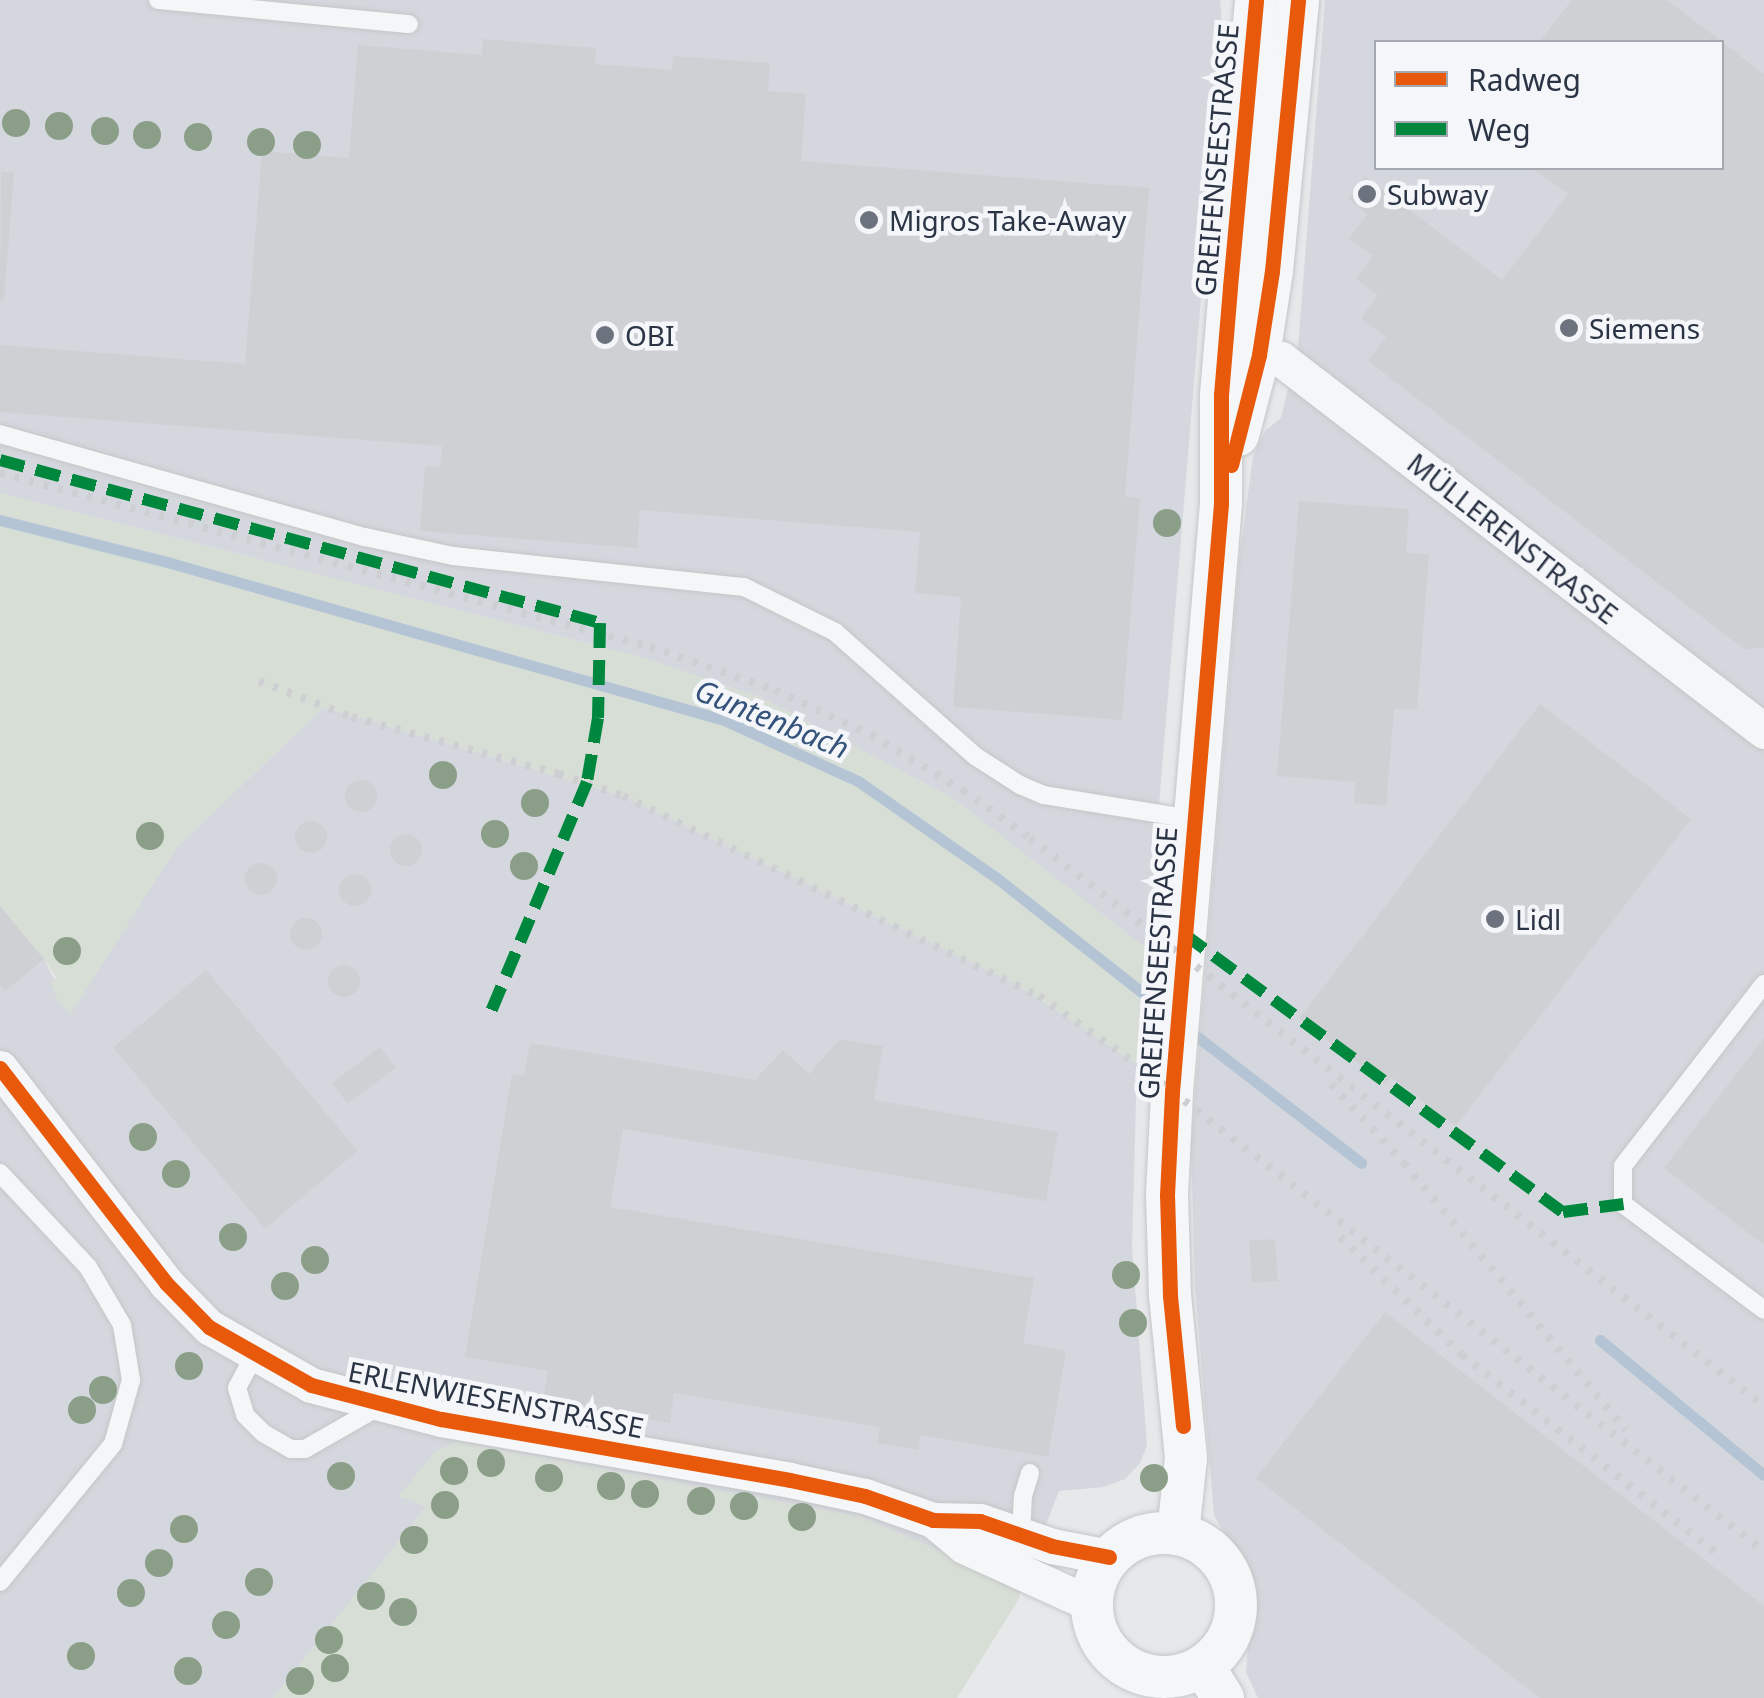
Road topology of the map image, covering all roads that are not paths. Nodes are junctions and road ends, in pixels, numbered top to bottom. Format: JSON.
{"nodes":[{"id":1,"x":158,"y":0,"type":"edge"},
{"id":2,"x":1256,"y":0,"type":"edge"},
{"id":3,"x":1298,"y":0,"type":"edge"},
{"id":4,"x":409,"y":24,"type":"dead end"},
{"id":5,"x":1230,"y":286,"type":"junction"},
{"id":6,"x":1258,"y":355,"type":"junction"},
{"id":7,"x":0,"y":434,"type":"edge"},
{"id":8,"x":1221,"y":504,"type":"junction"},
{"id":9,"x":1764,"y":731,"type":"edge"},
{"id":10,"x":1194,"y":819,"type":"junction"},
{"id":11,"x":1764,"y":984,"type":"edge"},
{"id":12,"x":0,"y":1068,"type":"edge"},
{"id":13,"x":0,"y":1173,"type":"edge"},
{"id":14,"x":1764,"y":1310,"type":"edge"},
{"id":15,"x":254,"y":1354,"type":"junction"},
{"id":16,"x":380,"y":1406,"type":"junction"},
{"id":17,"x":1030,"y":1473,"type":"dead end"},
{"id":18,"x":933,"y":1520,"type":"junction"},
{"id":19,"x":1178,"y":1533,"type":"junction"},
{"id":20,"x":1021,"y":1534,"type":"junction"},
{"id":21,"x":1110,"y":1557,"type":"junction"},
{"id":22,"x":0,"y":1582,"type":"edge"},
{"id":23,"x":1091,"y":1604,"type":"junction"},
{"id":24,"x":1213,"y":1682,"type":"edge"}],
"edges":[{"from":1,"to":4,"type":"lane"},
{"from":2,"to":5,"type":"street","name":"GREIFENSEESTRASSE"},
{"from":3,"to":6,"type":"street","name":"GREIFENSEESTRASSE"},
{"from":5,"to":6,"type":"street"},
{"from":5,"to":8,"type":"street","name":"GREIFENSEESTRASSE"},
{"from":6,"to":8,"type":"street","name":"GREIFENSEESTRASSE"},
{"from":6,"to":9,"type":"street","name":"MÜLLERENSTRASSE"},
{"from":7,"to":10,"type":"lane"},
{"from":8,"to":10,"type":"street","name":"GREIFENSEESTRASSE"},
{"from":10,"to":19,"type":"street","name":"GREIFENSEESTRASSE"},
{"from":11,"to":14,"type":"lane"},
{"from":12,"to":15,"type":"street","name":"ERLENWIESENSTRASSE"},
{"from":13,"to":22,"type":"lane"},
{"from":15,"to":16,"type":"street","name":"ERLENWIESENSTRASSE"},
{"from":15,"to":16,"type":"lane"},
{"from":16,"to":18,"type":"street","name":"ERLENWIESENSTRASSE"},
{"from":17,"to":20,"type":"lane"},
{"from":18,"to":20,"type":"street","name":"ERLENWIESENSTRASSE"},
{"from":18,"to":23,"type":"street","name":"ERLENWIESENSTRASSE"},
{"from":19,"to":21,"type":"street"},
{"from":19,"to":24,"type":"street"},
{"from":20,"to":21,"type":"street","name":"ERLENWIESENSTRASSE"},
{"from":21,"to":23,"type":"street"},
{"from":23,"to":24,"type":"street"}]}
